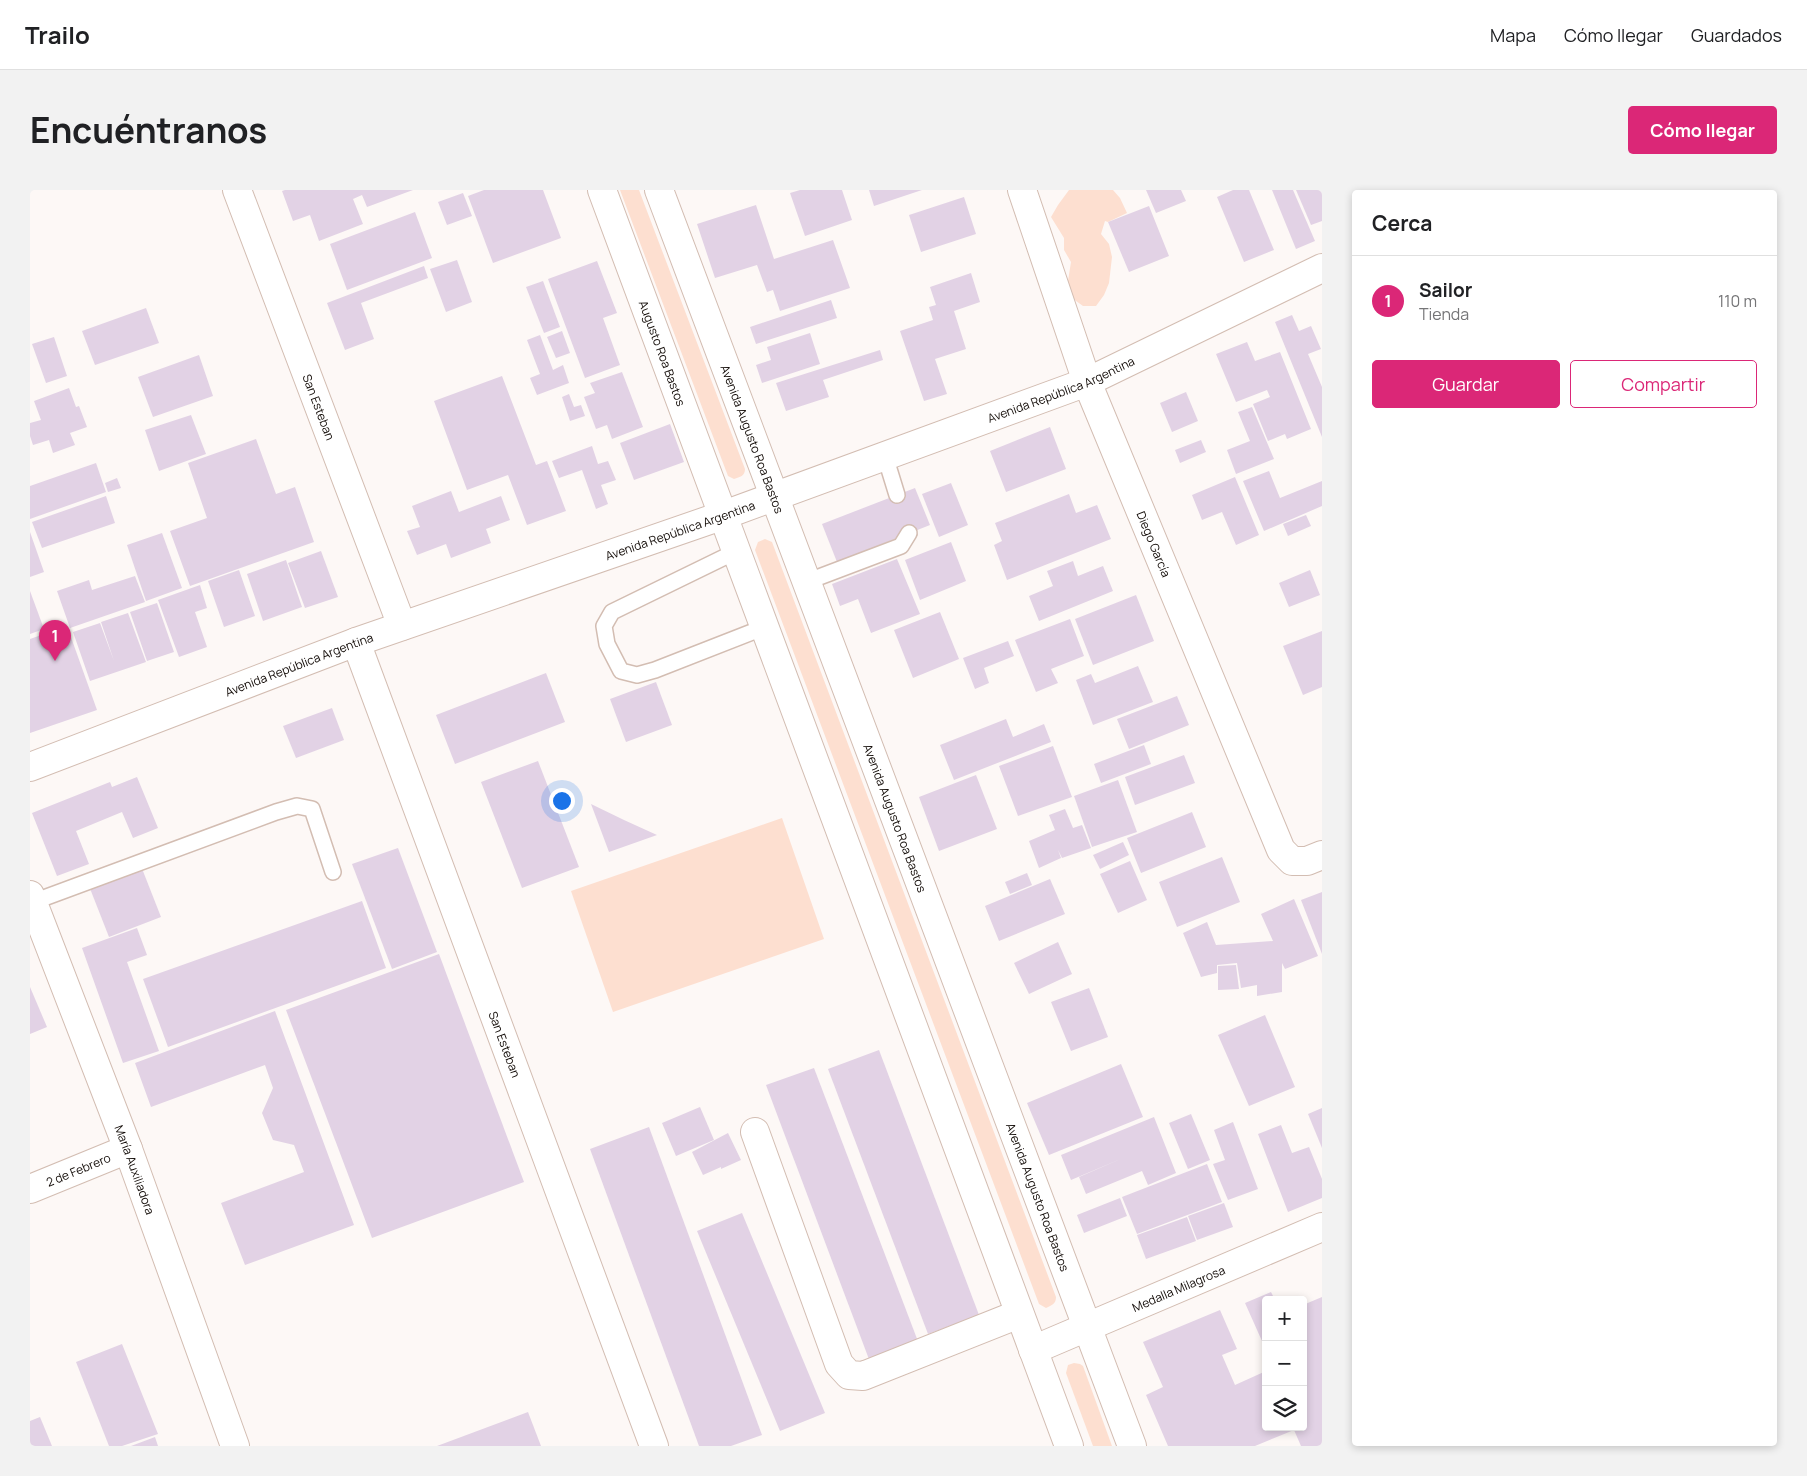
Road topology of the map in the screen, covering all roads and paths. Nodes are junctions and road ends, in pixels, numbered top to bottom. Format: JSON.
{"nodes":[{"id":1,"x":237,"y":190,"type":"edge"},
{"id":2,"x":602,"y":190,"type":"edge"},
{"id":3,"x":659,"y":190,"type":"edge"},
{"id":4,"x":1022,"y":190,"type":"edge"},
{"id":5,"x":1322,"y":268,"type":"edge"},
{"id":6,"x":1087,"y":382,"type":"junction"},
{"id":7,"x":885,"y":456,"type":"junction"},
{"id":8,"x":897,"y":495,"type":"dead end"},
{"id":9,"x":774,"y":496,"type":"junction"},
{"id":10,"x":724,"y":515,"type":"junction"},
{"id":11,"x":909,"y":533,"type":"dead end"},
{"id":12,"x":737,"y":551,"type":"junction"},
{"id":13,"x":806,"y":582,"type":"junction"},
{"id":14,"x":402,"y":626,"type":"junction"},
{"id":15,"x":765,"y":627,"type":"junction"},
{"id":16,"x":356,"y":642,"type":"junction"},
{"id":17,"x":30,"y":767,"type":"edge"},
{"id":18,"x":1322,"y":855,"type":"edge"},
{"id":19,"x":333,"y":872,"type":"dead end"},
{"id":20,"x":31,"y":898,"type":"edge"},
{"id":21,"x":755,"y":1132,"type":"dead end"},
{"id":22,"x":128,"y":1149,"type":"junction"},
{"id":23,"x":30,"y":1189,"type":"edge"},
{"id":24,"x":1322,"y":1227,"type":"edge"},
{"id":25,"x":1019,"y":1314,"type":"junction"},
{"id":26,"x":1087,"y":1326,"type":"junction"},
{"id":27,"x":1033,"y":1350,"type":"junction"},
{"id":28,"x":235,"y":1446,"type":"edge"},
{"id":29,"x":654,"y":1446,"type":"edge"},
{"id":30,"x":1069,"y":1446,"type":"edge"},
{"id":31,"x":1132,"y":1446,"type":"edge"}],
"edges":[{"from":1,"to":14,"type":"main road","name":"San Esteban"},
{"from":2,"to":10,"type":"main road","name":"Augusto Roa Bastos"},
{"from":3,"to":9,"type":"main road","name":"Avenida Augusto Roa Bastos"},
{"from":4,"to":6,"type":"main road","name":"Diego García"},
{"from":5,"to":6,"type":"main road","name":"Avenida República Argentina"},
{"from":6,"to":7,"type":"main road","name":"Avenida República Argentina"},
{"from":6,"to":18,"type":"main road","name":"Diego García"},
{"from":7,"to":8,"type":"lane"},
{"from":7,"to":9,"type":"main road","name":"Avenida República Argentina"},
{"from":9,"to":10,"type":"main road","name":"Avenida República Argentina"},
{"from":9,"to":13,"type":"main road","name":"Avenida Augusto Roa Bastos"},
{"from":10,"to":12,"type":"main road"},
{"from":10,"to":14,"type":"main road","name":"Avenida República Argentina"},
{"from":11,"to":13,"type":"lane"},
{"from":12,"to":15,"type":"main road"},
{"from":12,"to":15,"type":"lane"},
{"from":13,"to":26,"type":"main road","name":"Avenida Augusto Roa Bastos"},
{"from":14,"to":16,"type":"main road","name":"Avenida República Argentina"},
{"from":15,"to":25,"type":"main road"},
{"from":16,"to":17,"type":"main road","name":"Avenida República Argentina"},
{"from":16,"to":29,"type":"main road","name":"San Esteban"},
{"from":19,"to":20,"type":"lane"},
{"from":20,"to":22,"type":"main road","name":"María Auxiliadora"},
{"from":21,"to":25,"type":"main road"},
{"from":22,"to":23,"type":"main road","name":"2 de Febrero"},
{"from":22,"to":28,"type":"main road","name":"María Auxiliadora"},
{"from":24,"to":26,"type":"main road","name":"Medalla Milagrosa"},
{"from":25,"to":27,"type":"main road"},
{"from":26,"to":27,"type":"main road","name":"Medalla Milagrosa"},
{"from":26,"to":31,"type":"main road","name":"Avenida Augusto Roa Bastos"},
{"from":27,"to":30,"type":"main road"}]}
